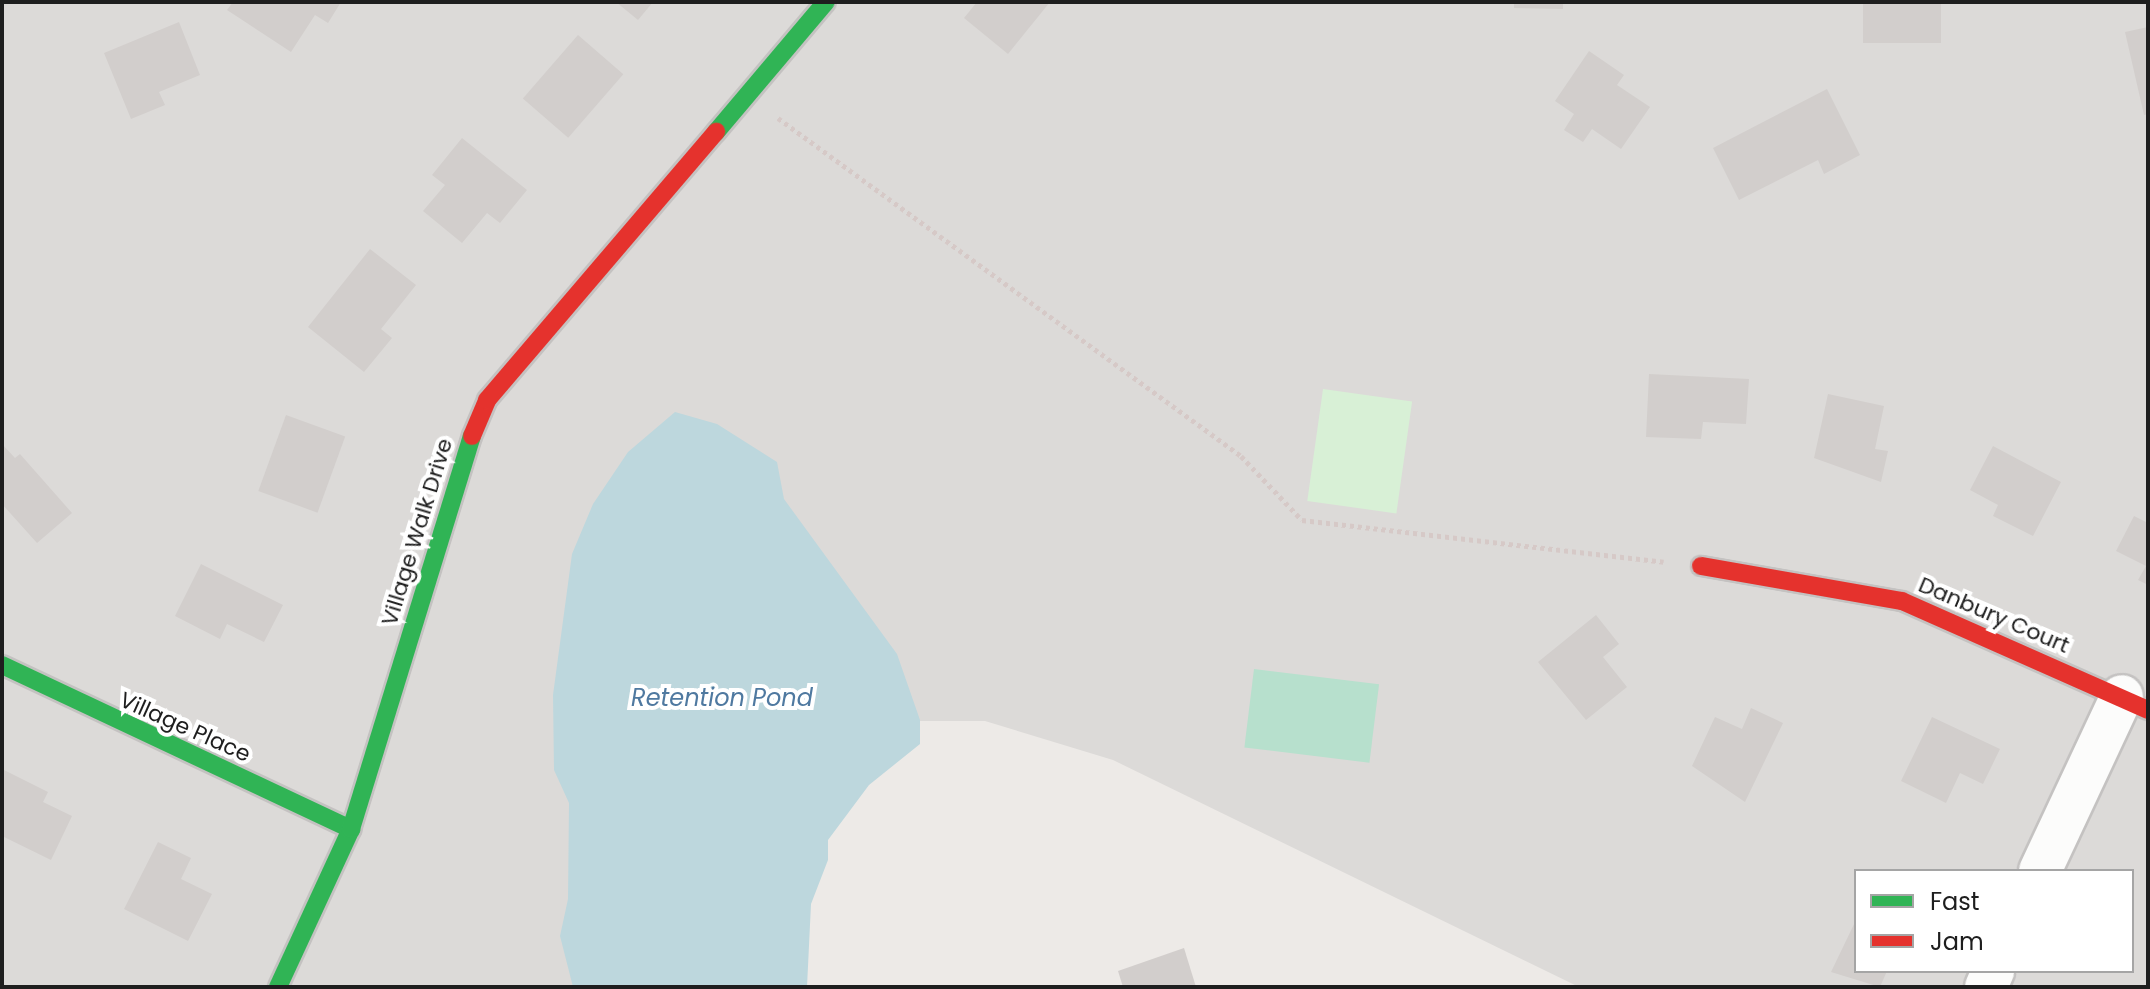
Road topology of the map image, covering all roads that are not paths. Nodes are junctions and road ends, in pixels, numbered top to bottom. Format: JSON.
{"nodes":[{"id":1,"x":826,"y":2,"type":"edge"},
{"id":2,"x":1701,"y":566,"type":"road end"},
{"id":3,"x":2,"y":665,"type":"edge"},
{"id":4,"x":2135,"y":703,"type":"edge"},
{"id":5,"x":351,"y":829,"type":"junction"},
{"id":6,"x":2041,"y":869,"type":"edge"},
{"id":7,"x":278,"y":987,"type":"edge"}],
"edges":[{"from":1,"to":5,"type":"street","name":"Village Walk Drive"},
{"from":2,"to":4,"type":"street","name":"Danbury Court"},
{"from":3,"to":5,"type":"street","name":"Village Place"},
{"from":4,"to":6,"type":"street"},
{"from":5,"to":7,"type":"street","name":"Village Walk Drive"}]}
